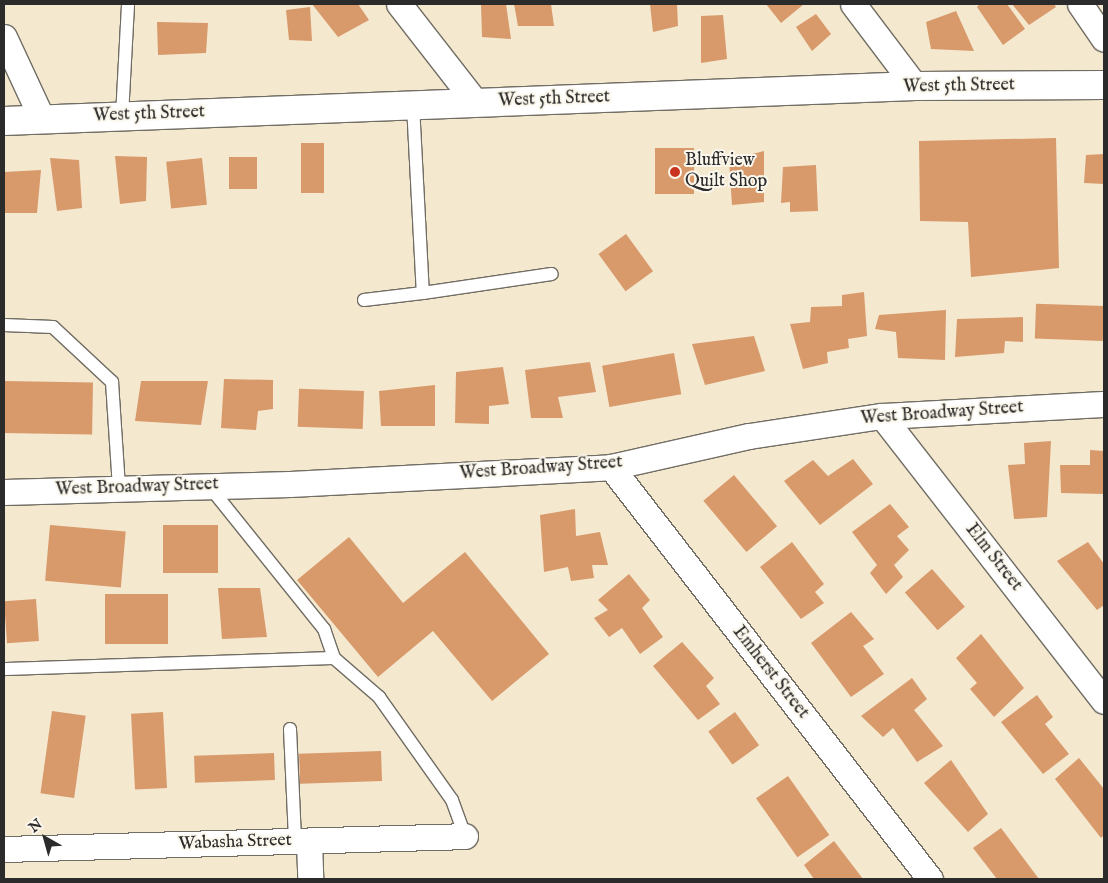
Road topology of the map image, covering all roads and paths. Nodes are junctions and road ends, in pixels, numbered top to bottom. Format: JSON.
{"nodes":[{"id":1,"x":128,"y":4,"type":"edge"},
{"id":2,"x":399,"y":4,"type":"edge"},
{"id":3,"x":853,"y":4,"type":"edge"},
{"id":4,"x":1080,"y":4,"type":"edge"},
{"id":5,"x":4,"y":37,"type":"edge"},
{"id":6,"x":1104,"y":40,"type":"edge"},
{"id":7,"x":915,"y":86,"type":"junction"},
{"id":8,"x":1104,"y":86,"type":"edge"},
{"id":9,"x":476,"y":103,"type":"junction"},
{"id":10,"x":413,"y":106,"type":"junction"},
{"id":11,"x":122,"y":116,"type":"junction"},
{"id":12,"x":42,"y":119,"type":"junction"},
{"id":13,"x":4,"y":121,"type":"edge"},
{"id":14,"x":552,"y":274,"type":"dead end"},
{"id":15,"x":423,"y":293,"type":"junction"},
{"id":16,"x":364,"y":300,"type":"dead end"},
{"id":17,"x":4,"y":325,"type":"edge"},
{"id":18,"x":1104,"y":404,"type":"edge"},
{"id":19,"x":882,"y":416,"type":"junction"},
{"id":20,"x":611,"y":467,"type":"junction"},
{"id":21,"x":209,"y":486,"type":"junction"},
{"id":22,"x":120,"y":488,"type":"junction"},
{"id":23,"x":4,"y":492,"type":"edge"},
{"id":24,"x":334,"y":658,"type":"junction"},
{"id":25,"x":4,"y":669,"type":"edge"},
{"id":26,"x":1104,"y":701,"type":"edge"},
{"id":27,"x":290,"y":728,"type":"dead end"},
{"id":28,"x":465,"y":836,"type":"joint"},
{"id":29,"x":302,"y":841,"type":"junction"},
{"id":30,"x":4,"y":849,"type":"edge"},
{"id":31,"x":310,"y":879,"type":"edge"},
{"id":32,"x":930,"y":879,"type":"edge"}],
"edges":[{"from":1,"to":11,"type":"lane"},
{"from":2,"to":9,"type":"street"},
{"from":3,"to":7,"type":"street"},
{"from":4,"to":6,"type":"street"},
{"from":5,"to":12,"type":"street"},
{"from":7,"to":8,"type":"main road","name":"West 5th Street"},
{"from":7,"to":9,"type":"main road","name":"West 5th Street"},
{"from":9,"to":10,"type":"main road","name":"West 5th Street"},
{"from":10,"to":11,"type":"main road","name":"West 5th Street"},
{"from":10,"to":15,"type":"lane"},
{"from":11,"to":12,"type":"main road","name":"West 5th Street"},
{"from":12,"to":13,"type":"main road","name":"West 5th Street"},
{"from":14,"to":15,"type":"lane"},
{"from":15,"to":16,"type":"lane"},
{"from":17,"to":22,"type":"lane"},
{"from":18,"to":19,"type":"street","name":"West Broadway Street"},
{"from":19,"to":20,"type":"street","name":"West Broadway Street"},
{"from":19,"to":26,"type":"street","name":"Elm Street"},
{"from":20,"to":21,"type":"street","name":"West Broadway Street"},
{"from":20,"to":32,"type":"street","name":"Emherst Street"},
{"from":21,"to":22,"type":"street","name":"West Broadway Street"},
{"from":21,"to":24,"type":"lane"},
{"from":22,"to":23,"type":"street","name":"West Broadway Street"},
{"from":24,"to":25,"type":"lane"},
{"from":24,"to":28,"type":"lane"},
{"from":27,"to":29,"type":"lane"},
{"from":28,"to":29,"type":"street","name":"Wabasha Street"},
{"from":29,"to":30,"type":"street","name":"Wabasha Street"},
{"from":29,"to":31,"type":"street"}]}
